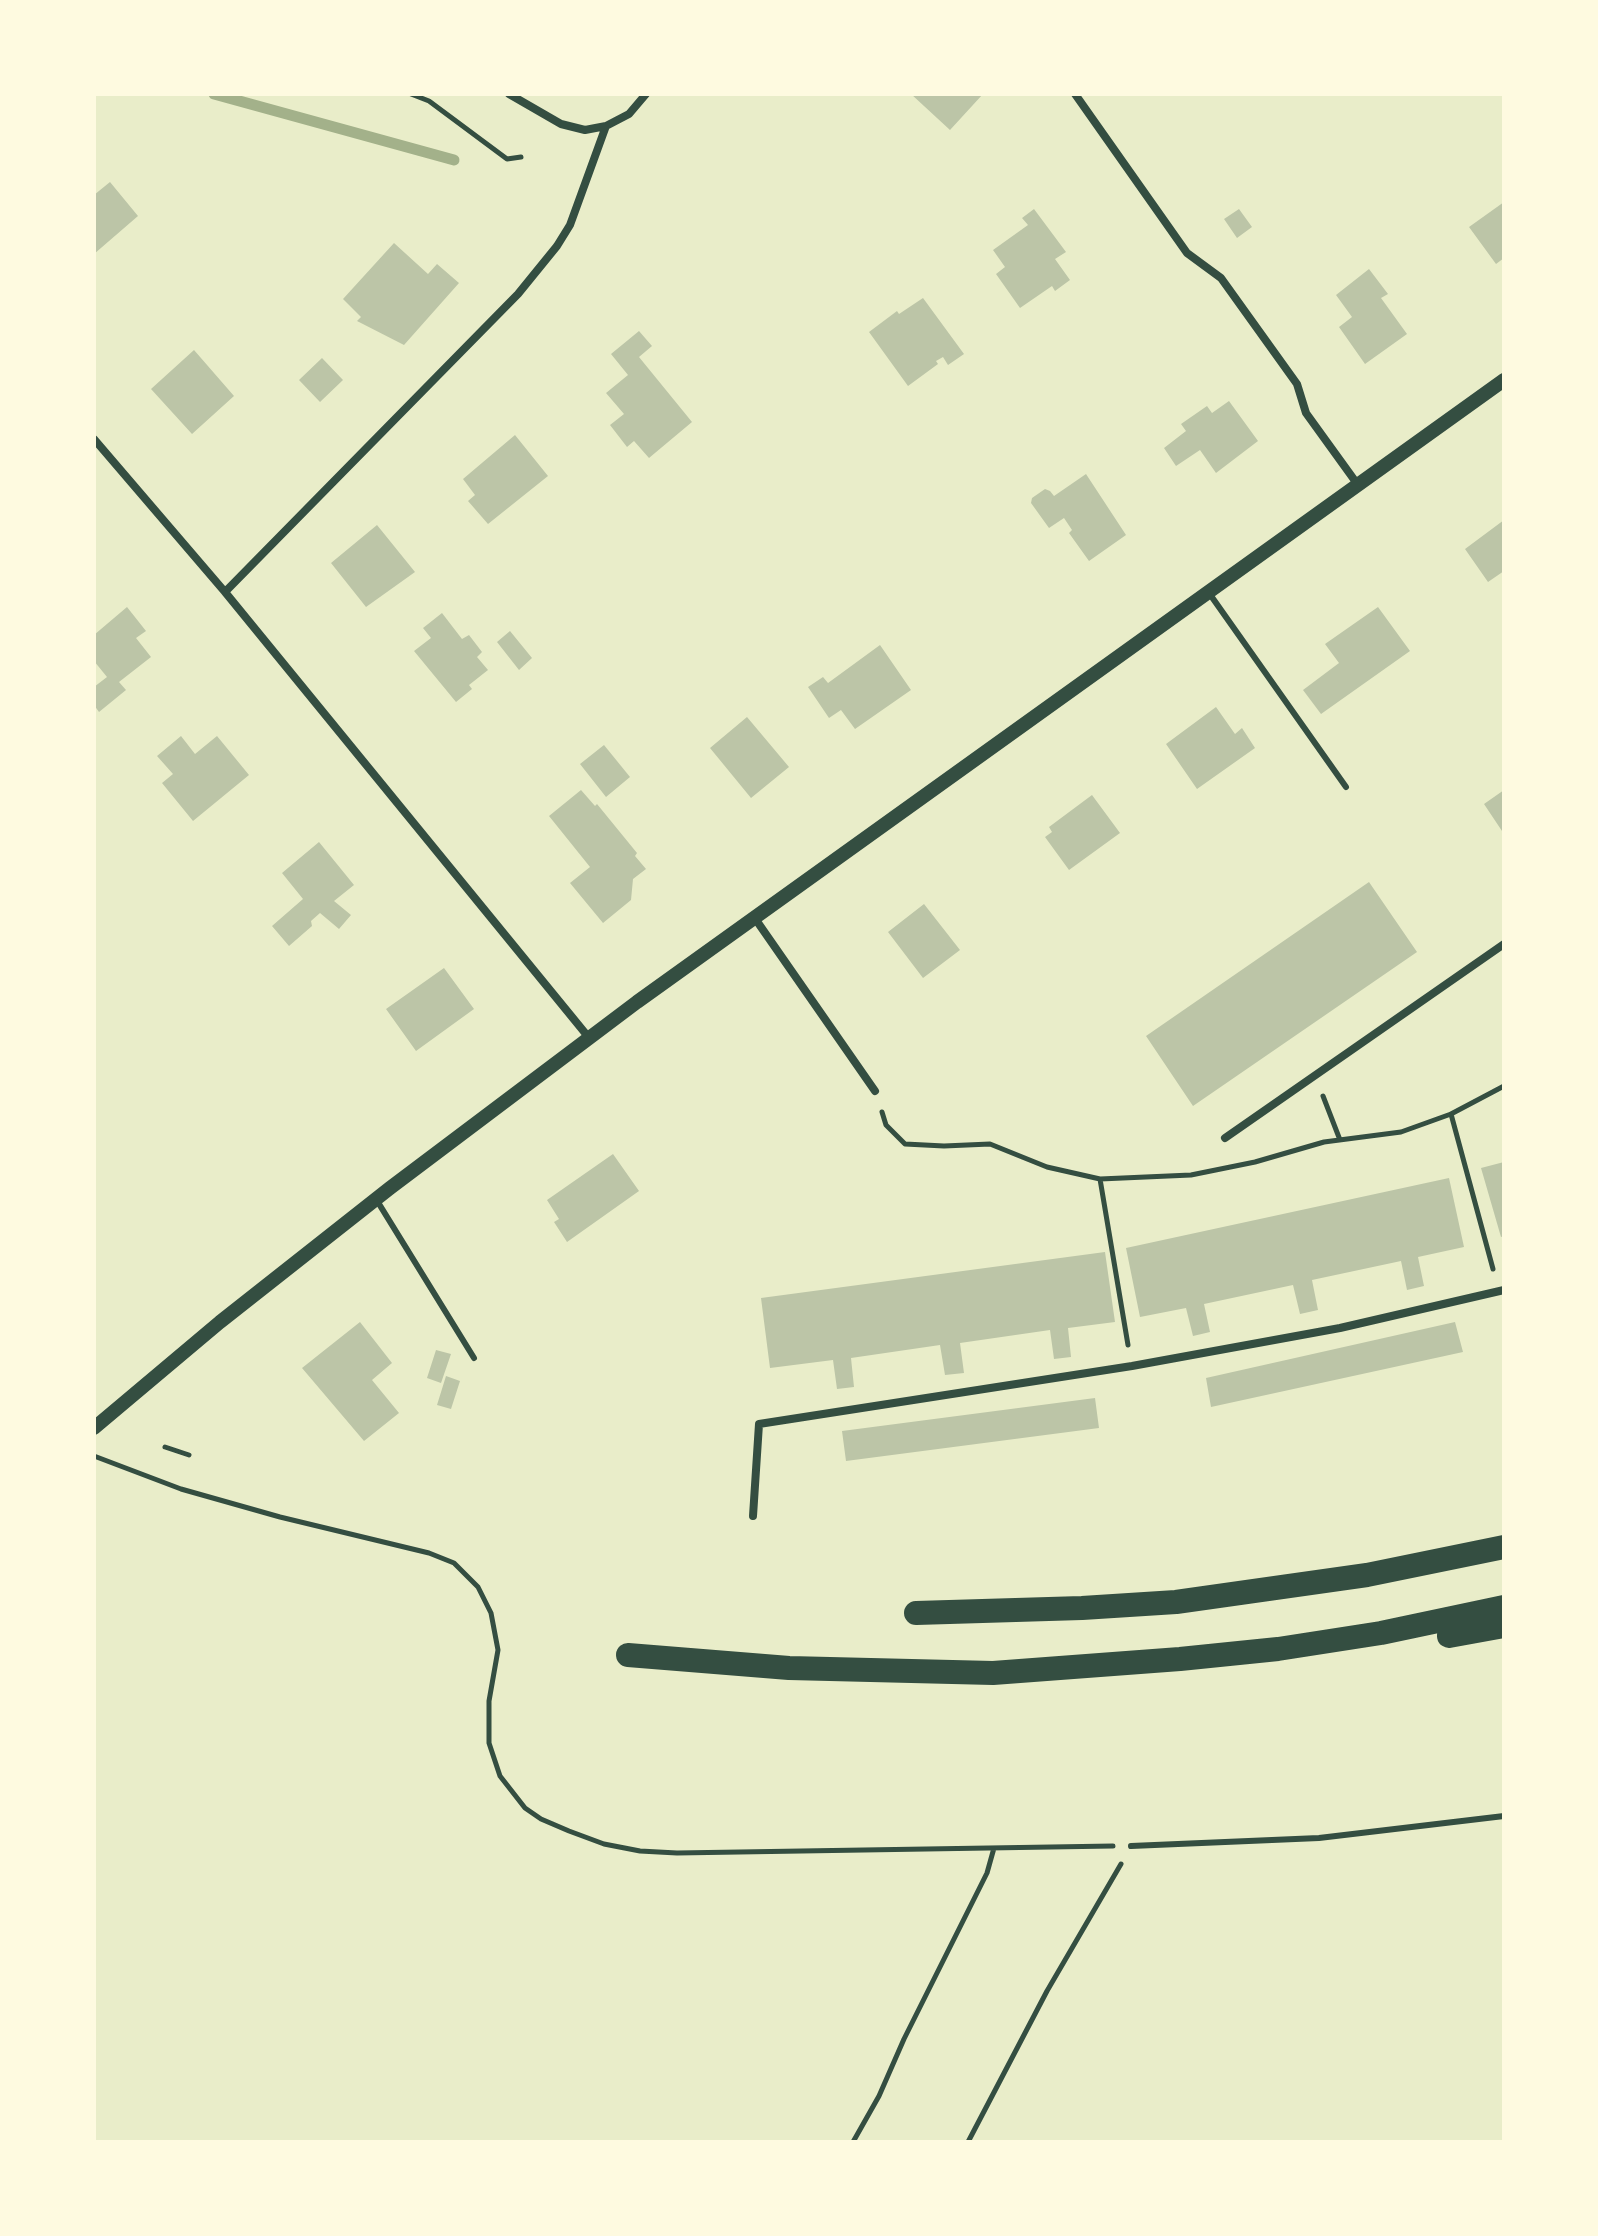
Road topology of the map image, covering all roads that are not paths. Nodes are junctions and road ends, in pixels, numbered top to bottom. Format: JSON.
{"nodes":[{"id":1,"x":509,"y":94,"type":"edge"},
{"id":2,"x":646,"y":94,"type":"edge"},
{"id":3,"x":1075,"y":94,"type":"edge"},
{"id":4,"x":606,"y":126,"type":"junction"},
{"id":5,"x":1504,"y":380,"type":"edge"},
{"id":6,"x":94,"y":439,"type":"edge"},
{"id":7,"x":1358,"y":485,"type":"junction"},
{"id":8,"x":225,"y":592,"type":"junction"},
{"id":9,"x":1209,"y":593,"type":"junction"},
{"id":10,"x":1346,"y":787,"type":"dead end"},
{"id":11,"x":754,"y":917,"type":"junction"},
{"id":12,"x":1504,"y":944,"type":"edge"},
{"id":13,"x":590,"y":1039,"type":"junction"},
{"id":14,"x":875,"y":1091,"type":"road end"},
{"id":15,"x":1225,"y":1138,"type":"dead end"},
{"id":16,"x":376,"y":1199,"type":"junction"},
{"id":17,"x":1502,"y":1290,"type":"edge"},
{"id":18,"x":474,"y":1358,"type":"dead end"},
{"id":19,"x":94,"y":1428,"type":"edge"},
{"id":20,"x":753,"y":1516,"type":"dead end"},
{"id":21,"x":1497,"y":1548,"type":"edge"},
{"id":22,"x":1504,"y":1607,"type":"edge"},
{"id":23,"x":916,"y":1613,"type":"dead end"},
{"id":24,"x":1504,"y":1626,"type":"edge"},
{"id":25,"x":628,"y":1655,"type":"dead end"},
{"id":26,"x":1049,"y":1670,"type":"junction"},
{"id":27,"x":1504,"y":1816,"type":"edge"},
{"id":28,"x":1131,"y":1846,"type":"road end"}],
"edges":[{"from":1,"to":4,"type":"street"},
{"from":2,"to":4,"type":"street"},
{"from":3,"to":7,"type":"street"},
{"from":4,"to":8,"type":"street"},
{"from":5,"to":7,"type":"street"},
{"from":6,"to":8,"type":"street"},
{"from":7,"to":9,"type":"street"},
{"from":8,"to":13,"type":"street"},
{"from":9,"to":10,"type":"lane"},
{"from":9,"to":11,"type":"street"},
{"from":11,"to":13,"type":"street"},
{"from":11,"to":14,"type":"street"},
{"from":12,"to":15,"type":"street"},
{"from":13,"to":16,"type":"street"},
{"from":16,"to":18,"type":"lane"},
{"from":16,"to":19,"type":"street"},
{"from":17,"to":20,"type":"street"},
{"from":21,"to":23,"type":"highway"},
{"from":22,"to":26,"type":"highway"},
{"from":24,"to":26,"type":"highway"},
{"from":25,"to":26,"type":"highway"},
{"from":27,"to":28,"type":"lane"}]}
